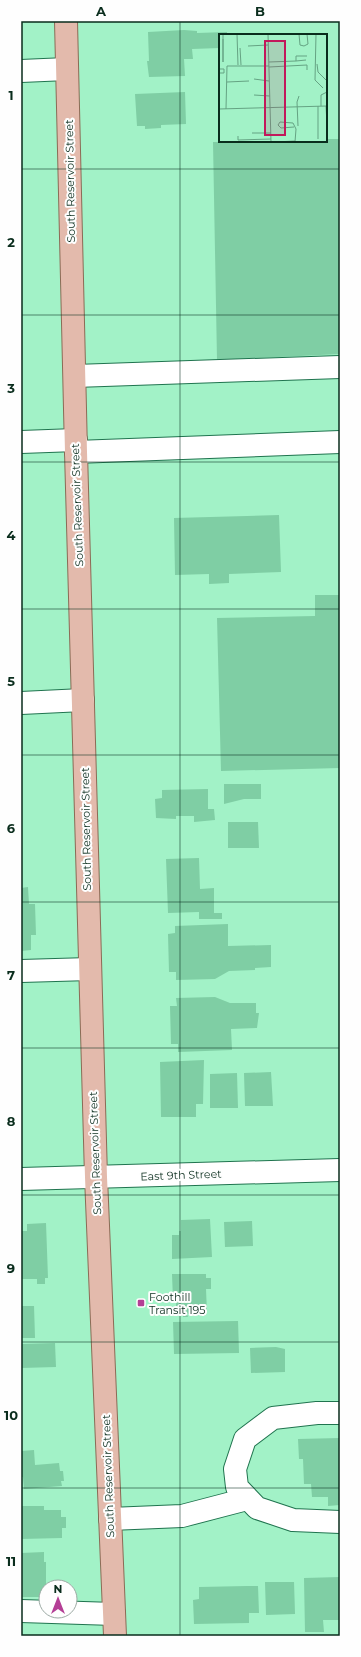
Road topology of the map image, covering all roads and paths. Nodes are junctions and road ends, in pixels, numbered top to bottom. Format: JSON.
{"nodes":[{"id":1,"x":66,"y":21,"type":"edge"},
{"id":2,"x":67,"y":69,"type":"junction"},
{"id":3,"x":21,"y":72,"type":"edge"},
{"id":4,"x":340,"y":367,"type":"edge"},
{"id":5,"x":75,"y":376,"type":"junction"},
{"id":6,"x":21,"y":442,"type":"edge"},
{"id":7,"x":340,"y":442,"type":"edge"},
{"id":8,"x":76,"y":446,"type":"junction"},
{"id":9,"x":83,"y":700,"type":"junction"},
{"id":10,"x":21,"y":703,"type":"edge"},
{"id":11,"x":90,"y":969,"type":"junction"},
{"id":12,"x":21,"y":971,"type":"edge"},
{"id":13,"x":340,"y":1170,"type":"edge"},
{"id":14,"x":96,"y":1177,"type":"junction"},
{"id":15,"x":21,"y":1179,"type":"edge"},
{"id":16,"x":340,"y":1413,"type":"edge"},
{"id":17,"x":247,"y":1498,"type":"junction"},
{"id":18,"x":110,"y":1519,"type":"junction"},
{"id":19,"x":340,"y":1522,"type":"edge"},
{"id":20,"x":21,"y":1611,"type":"edge"},
{"id":21,"x":114,"y":1614,"type":"junction"},
{"id":22,"x":115,"y":1636,"type":"edge"}],
"edges":[{"from":1,"to":2,"type":"main road","name":"South Reservoir Street"},
{"from":2,"to":3,"type":"street"},
{"from":2,"to":5,"type":"main road","name":"South Reservoir Street"},
{"from":4,"to":5,"type":"street"},
{"from":5,"to":8,"type":"main road","name":"South Reservoir Street"},
{"from":6,"to":8,"type":"street"},
{"from":7,"to":8,"type":"street"},
{"from":8,"to":9,"type":"main road","name":"South Reservoir Street"},
{"from":9,"to":10,"type":"street"},
{"from":9,"to":11,"type":"main road","name":"South Reservoir Street"},
{"from":11,"to":12,"type":"street"},
{"from":11,"to":14,"type":"main road","name":"South Reservoir Street"},
{"from":13,"to":14,"type":"street","name":"East 9th Street"},
{"from":14,"to":15,"type":"street","name":"East 9th Street"},
{"from":14,"to":18,"type":"main road","name":"South Reservoir Street"},
{"from":16,"to":17,"type":"street"},
{"from":17,"to":18,"type":"street"},
{"from":17,"to":19,"type":"street"},
{"from":18,"to":21,"type":"main road","name":"South Reservoir Street"},
{"from":20,"to":21,"type":"street"},
{"from":21,"to":22,"type":"main road","name":"South Reservoir Street"}]}
